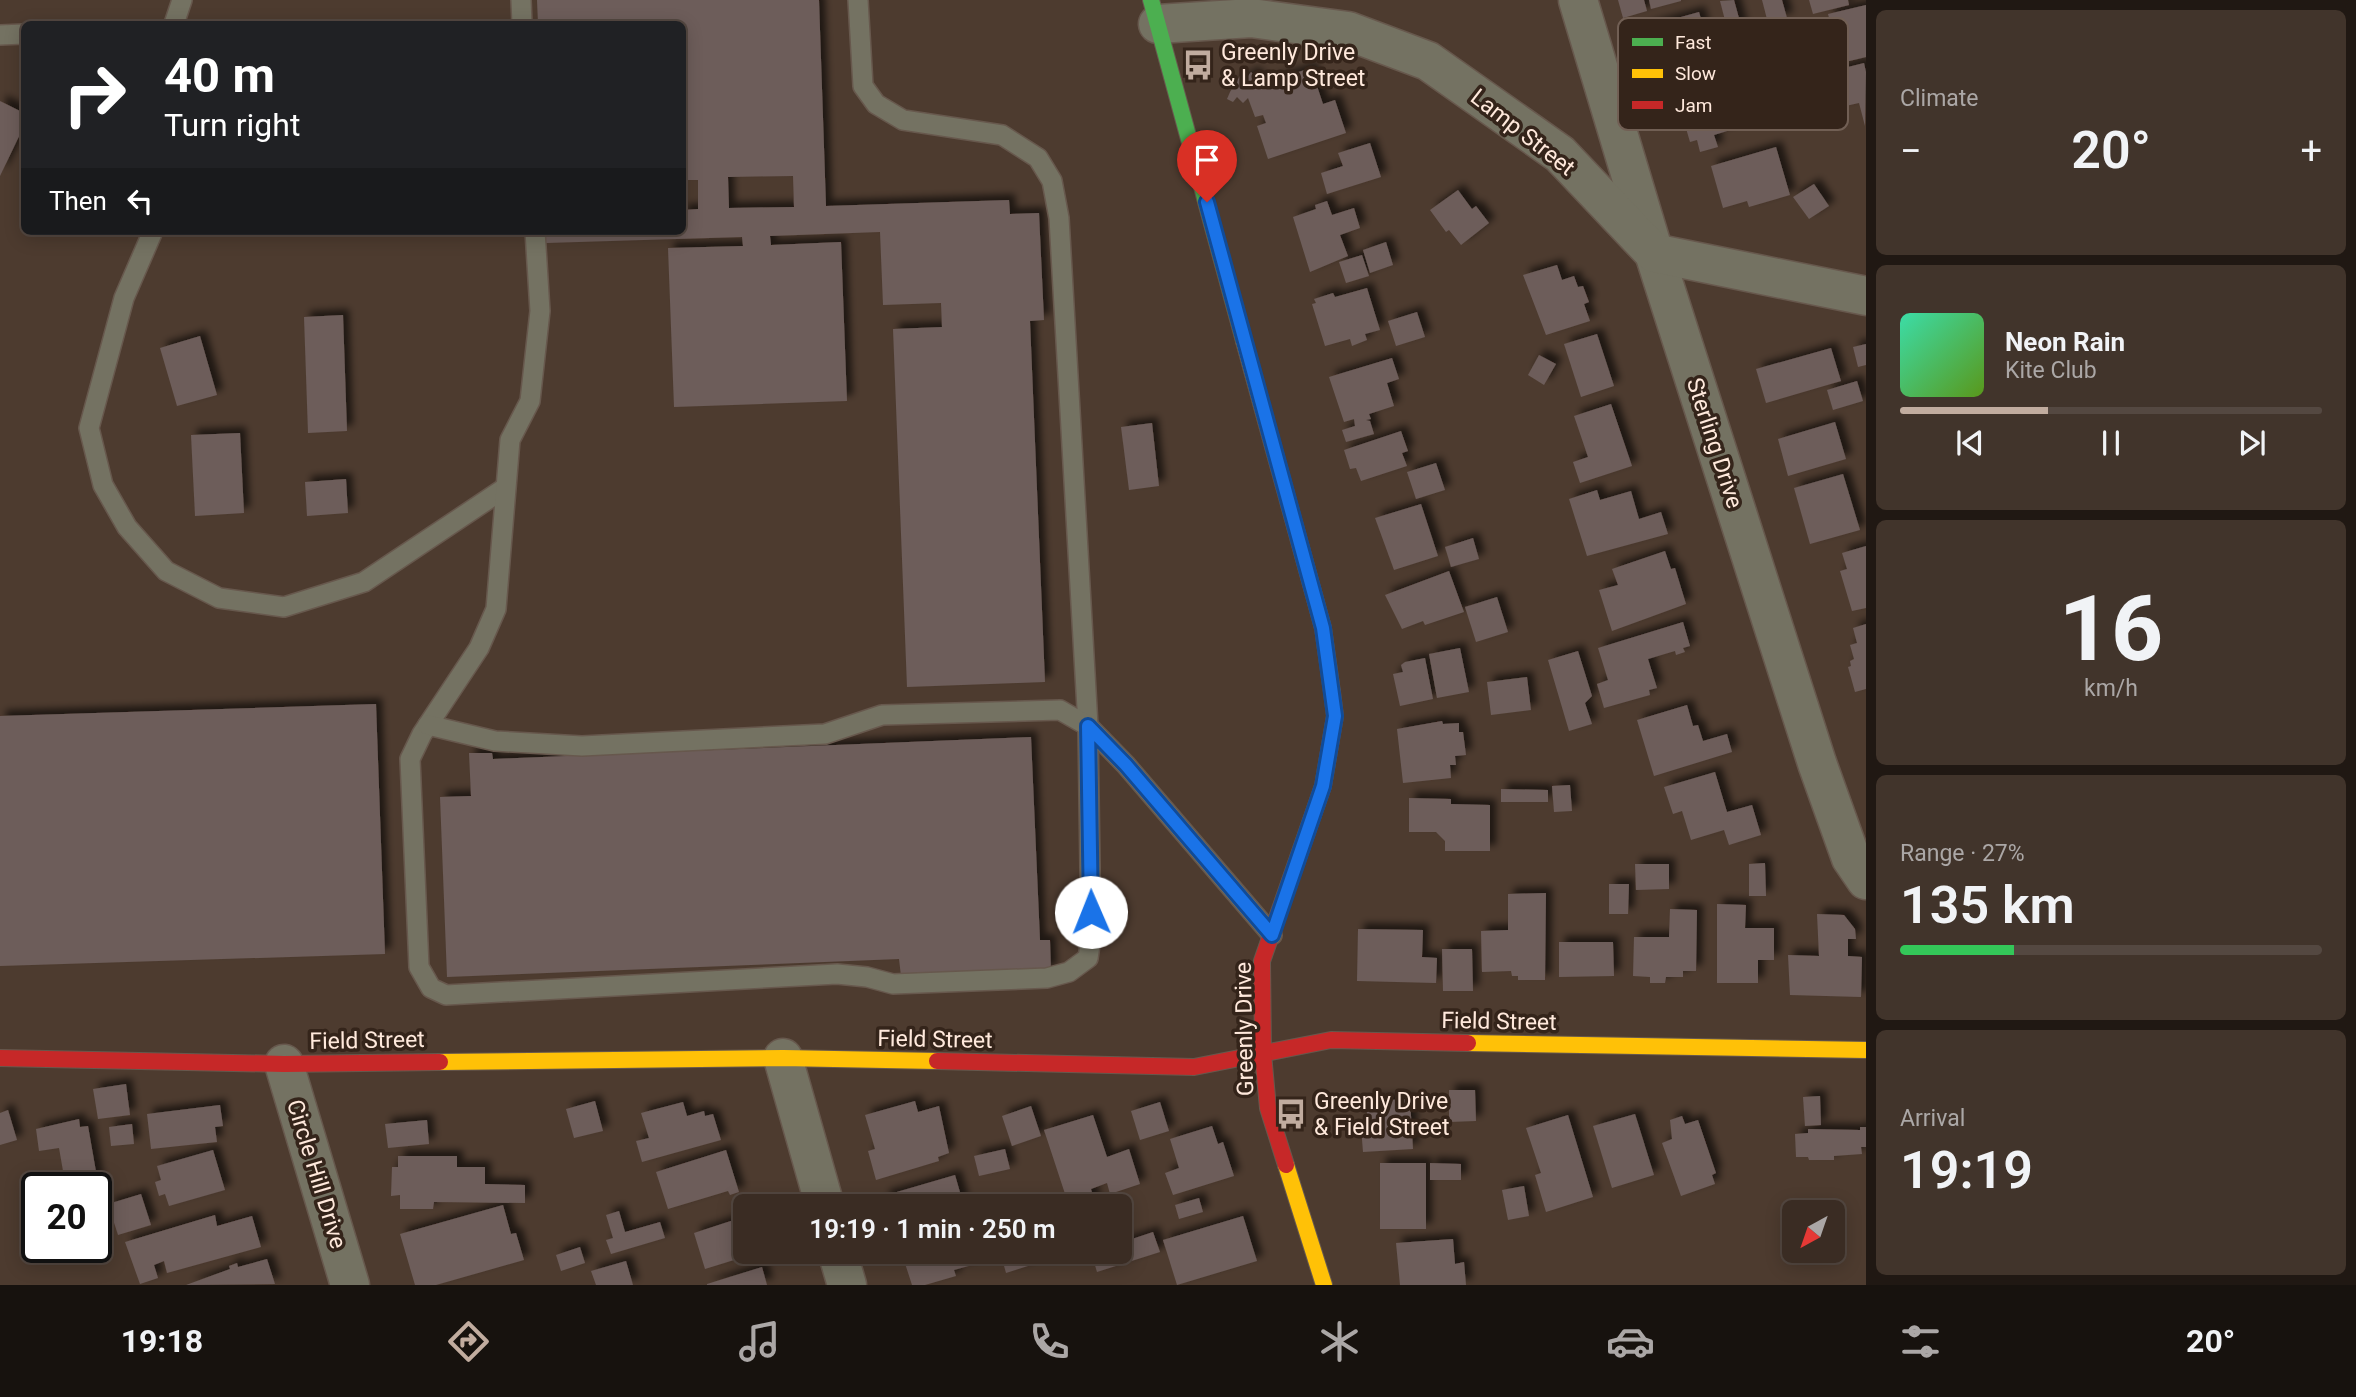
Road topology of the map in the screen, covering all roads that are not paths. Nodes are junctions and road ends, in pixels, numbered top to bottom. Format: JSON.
{"nodes":[{"id":1,"x":182,"y":0,"type":"edge"},
{"id":2,"x":521,"y":0,"type":"edge"},
{"id":3,"x":858,"y":0,"type":"edge"},
{"id":4,"x":1578,"y":0,"type":"edge"},
{"id":5,"x":1155,"y":12,"type":"edge"},
{"id":6,"x":175,"y":21,"type":"edge"},
{"id":7,"x":522,"y":21,"type":"edge"},
{"id":8,"x":21,"y":34,"type":"edge"},
{"id":9,"x":0,"y":35,"type":"edge"},
{"id":10,"x":151,"y":235,"type":"edge"},
{"id":11,"x":535,"y":235,"type":"edge"},
{"id":12,"x":1654,"y":253,"type":"junction"},
{"id":13,"x":1866,"y":296,"type":"edge"},
{"id":14,"x":505,"y":488,"type":"junction"},
{"id":15,"x":428,"y":725,"type":"junction"},
{"id":16,"x":1088,"y":726,"type":"junction"},
{"id":17,"x":1866,"y":880,"type":"edge"},
{"id":18,"x":1272,"y":935,"type":"junction"},
{"id":19,"x":1866,"y":1050,"type":"edge"},
{"id":20,"x":1263,"y":1054,"type":"junction"},
{"id":21,"x":0,"y":1058,"type":"edge"},
{"id":22,"x":783,"y":1058,"type":"junction"},
{"id":23,"x":284,"y":1064,"type":"junction"},
{"id":24,"x":822,"y":1194,"type":"edge"},
{"id":25,"x":841,"y":1264,"type":"edge"},
{"id":26,"x":350,"y":1285,"type":"edge"},
{"id":27,"x":847,"y":1285,"type":"edge"},
{"id":28,"x":1324,"y":1285,"type":"edge"}],
"edges":[{"from":1,"to":6,"type":"lane"},
{"from":2,"to":7,"type":"lane"},
{"from":3,"to":16,"type":"lane"},
{"from":4,"to":12,"type":"street","name":"Sterling Drive"},
{"from":5,"to":12,"type":"street","name":"Lamp Street"},
{"from":5,"to":18,"type":"street","name":"Greenly Drive"},
{"from":8,"to":9,"type":"lane"},
{"from":10,"to":14,"type":"lane"},
{"from":11,"to":14,"type":"lane"},
{"from":12,"to":13,"type":"street"},
{"from":12,"to":17,"type":"street","name":"Sterling Drive"},
{"from":14,"to":15,"type":"lane"},
{"from":15,"to":16,"type":"lane"},
{"from":15,"to":16,"type":"lane"},
{"from":16,"to":18,"type":"lane"},
{"from":18,"to":20,"type":"street","name":"Greenly Drive"},
{"from":19,"to":20,"type":"street","name":"Field Street"},
{"from":20,"to":22,"type":"street","name":"Field Street"},
{"from":20,"to":28,"type":"street","name":"Greenly Drive"},
{"from":21,"to":23,"type":"street","name":"Field Street"},
{"from":22,"to":23,"type":"street","name":"Field Street"},
{"from":22,"to":24,"type":"street"},
{"from":23,"to":26,"type":"street","name":"Circle Hill Drive"},
{"from":25,"to":27,"type":"street"}]}
